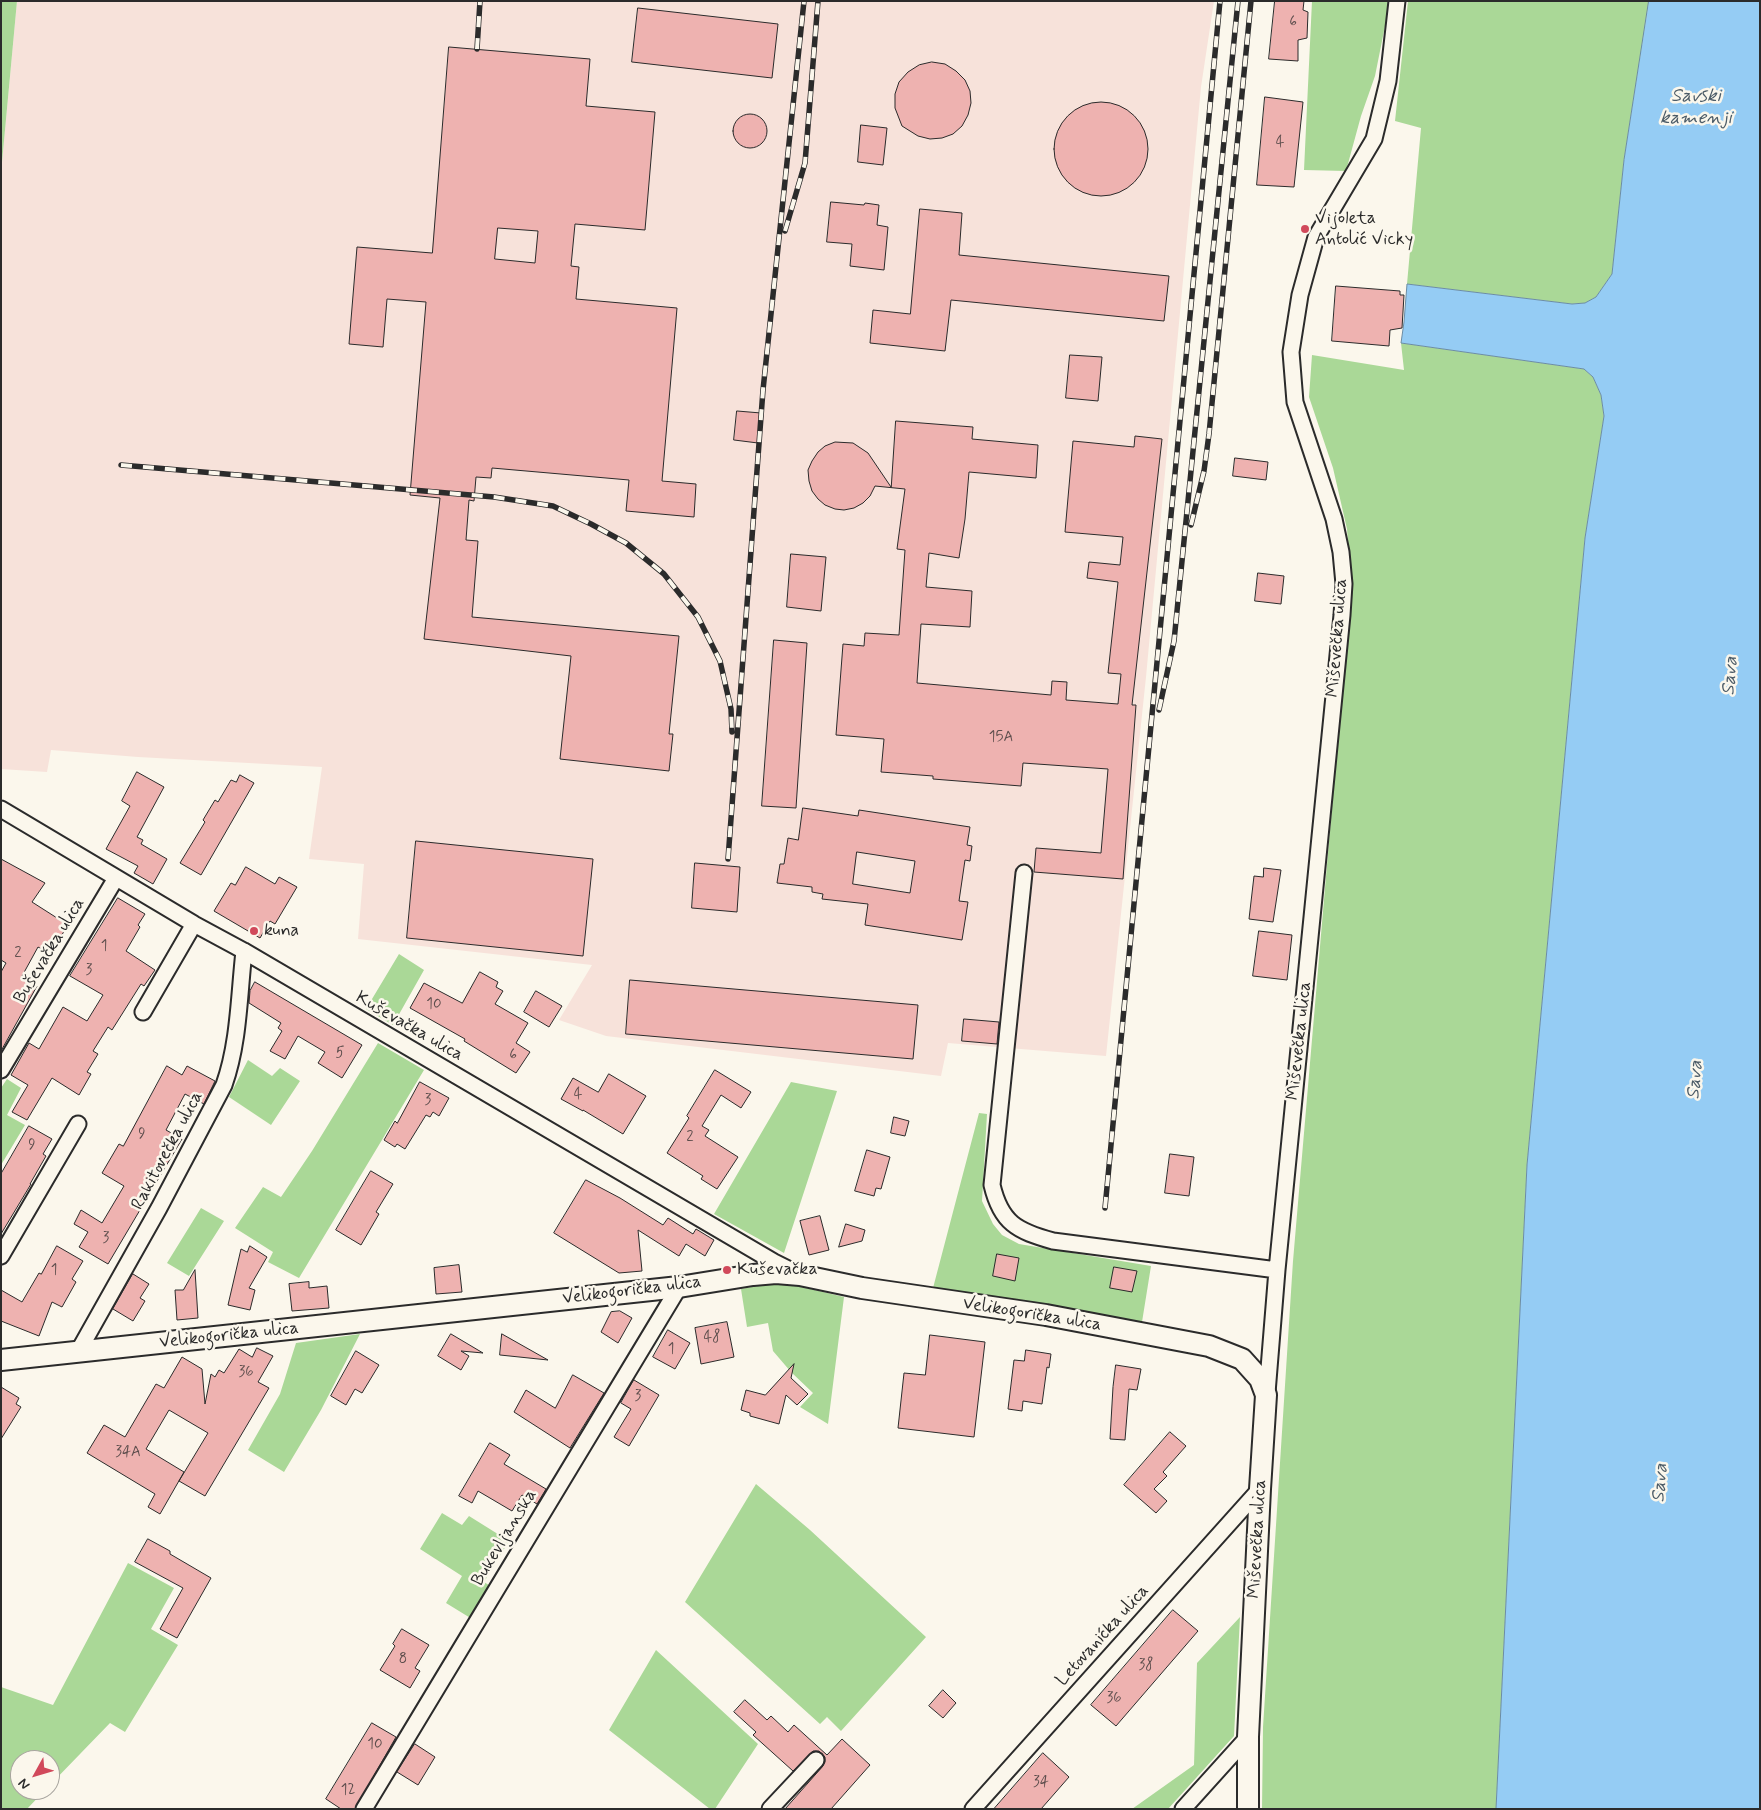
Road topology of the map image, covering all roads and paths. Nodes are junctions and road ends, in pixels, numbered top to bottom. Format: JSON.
{"nodes":[{"id":1,"x":1397,"y":1,"type":"edge"},
{"id":2,"x":1,"y":809,"type":"edge"},
{"id":3,"x":1024,"y":873,"type":"dead end"},
{"id":4,"x":116,"y":878,"type":"junction"},
{"id":5,"x":194,"y":924,"type":"junction"},
{"id":6,"x":244,"y":952,"type":"junction"},
{"id":7,"x":143,"y":1012,"type":"dead end"},
{"id":8,"x":1,"y":1070,"type":"edge"},
{"id":9,"x":78,"y":1124,"type":"dead end"},
{"id":10,"x":1,"y":1256,"type":"edge"},
{"id":11,"x":1277,"y":1270,"type":"junction"},
{"id":12,"x":800,"y":1275,"type":"junction"},
{"id":13,"x":679,"y":1287,"type":"junction"},
{"id":14,"x":78,"y":1352,"type":"junction"},
{"id":15,"x":1,"y":1360,"type":"edge"},
{"id":16,"x":1266,"y":1395,"type":"junction"},
{"id":17,"x":1260,"y":1489,"type":"junction"},
{"id":18,"x":1248,"y":1737,"type":"junction"},
{"id":19,"x":816,"y":1760,"type":"dead end"},
{"id":20,"x":364,"y":1809,"type":"edge"},
{"id":21,"x":770,"y":1809,"type":"edge"},
{"id":22,"x":973,"y":1809,"type":"edge"},
{"id":23,"x":1183,"y":1809,"type":"edge"},
{"id":24,"x":1248,"y":1809,"type":"edge"}],
"edges":[{"from":1,"to":11,"type":"street","name":"Miševečka ulica"},
{"from":2,"to":4,"type":"street","name":"Kuševačka ulica"},
{"from":3,"to":11,"type":"street"},
{"from":4,"to":5,"type":"street","name":"Kuševačka ulica"},
{"from":4,"to":8,"type":"street","name":"Buševačka ulica"},
{"from":5,"to":6,"type":"street","name":"Kuševačka ulica"},
{"from":5,"to":7,"type":"street"},
{"from":6,"to":12,"type":"street","name":"Kuševačka ulica"},
{"from":6,"to":14,"type":"street","name":"Rakitovečka ulica"},
{"from":9,"to":10,"type":"street"},
{"from":11,"to":16,"type":"street","name":"Miševečka ulica"},
{"from":12,"to":13,"type":"street","name":"Velikogorička ulica"},
{"from":12,"to":16,"type":"street","name":"Velikogorička ulica"},
{"from":13,"to":14,"type":"street","name":"Velikogorička ulica"},
{"from":13,"to":20,"type":"street","name":"Bukevljanska"},
{"from":14,"to":15,"type":"street","name":"Velikogorička ulica"},
{"from":16,"to":17,"type":"street","name":"Miševečka ulica"},
{"from":17,"to":18,"type":"street","name":"Miševečka ulica"},
{"from":17,"to":22,"type":"street","name":"Letovanićka ulica"},
{"from":18,"to":23,"type":"street"},
{"from":18,"to":24,"type":"street","name":"Miševečka ulica"},
{"from":19,"to":21,"type":"street"}]}
